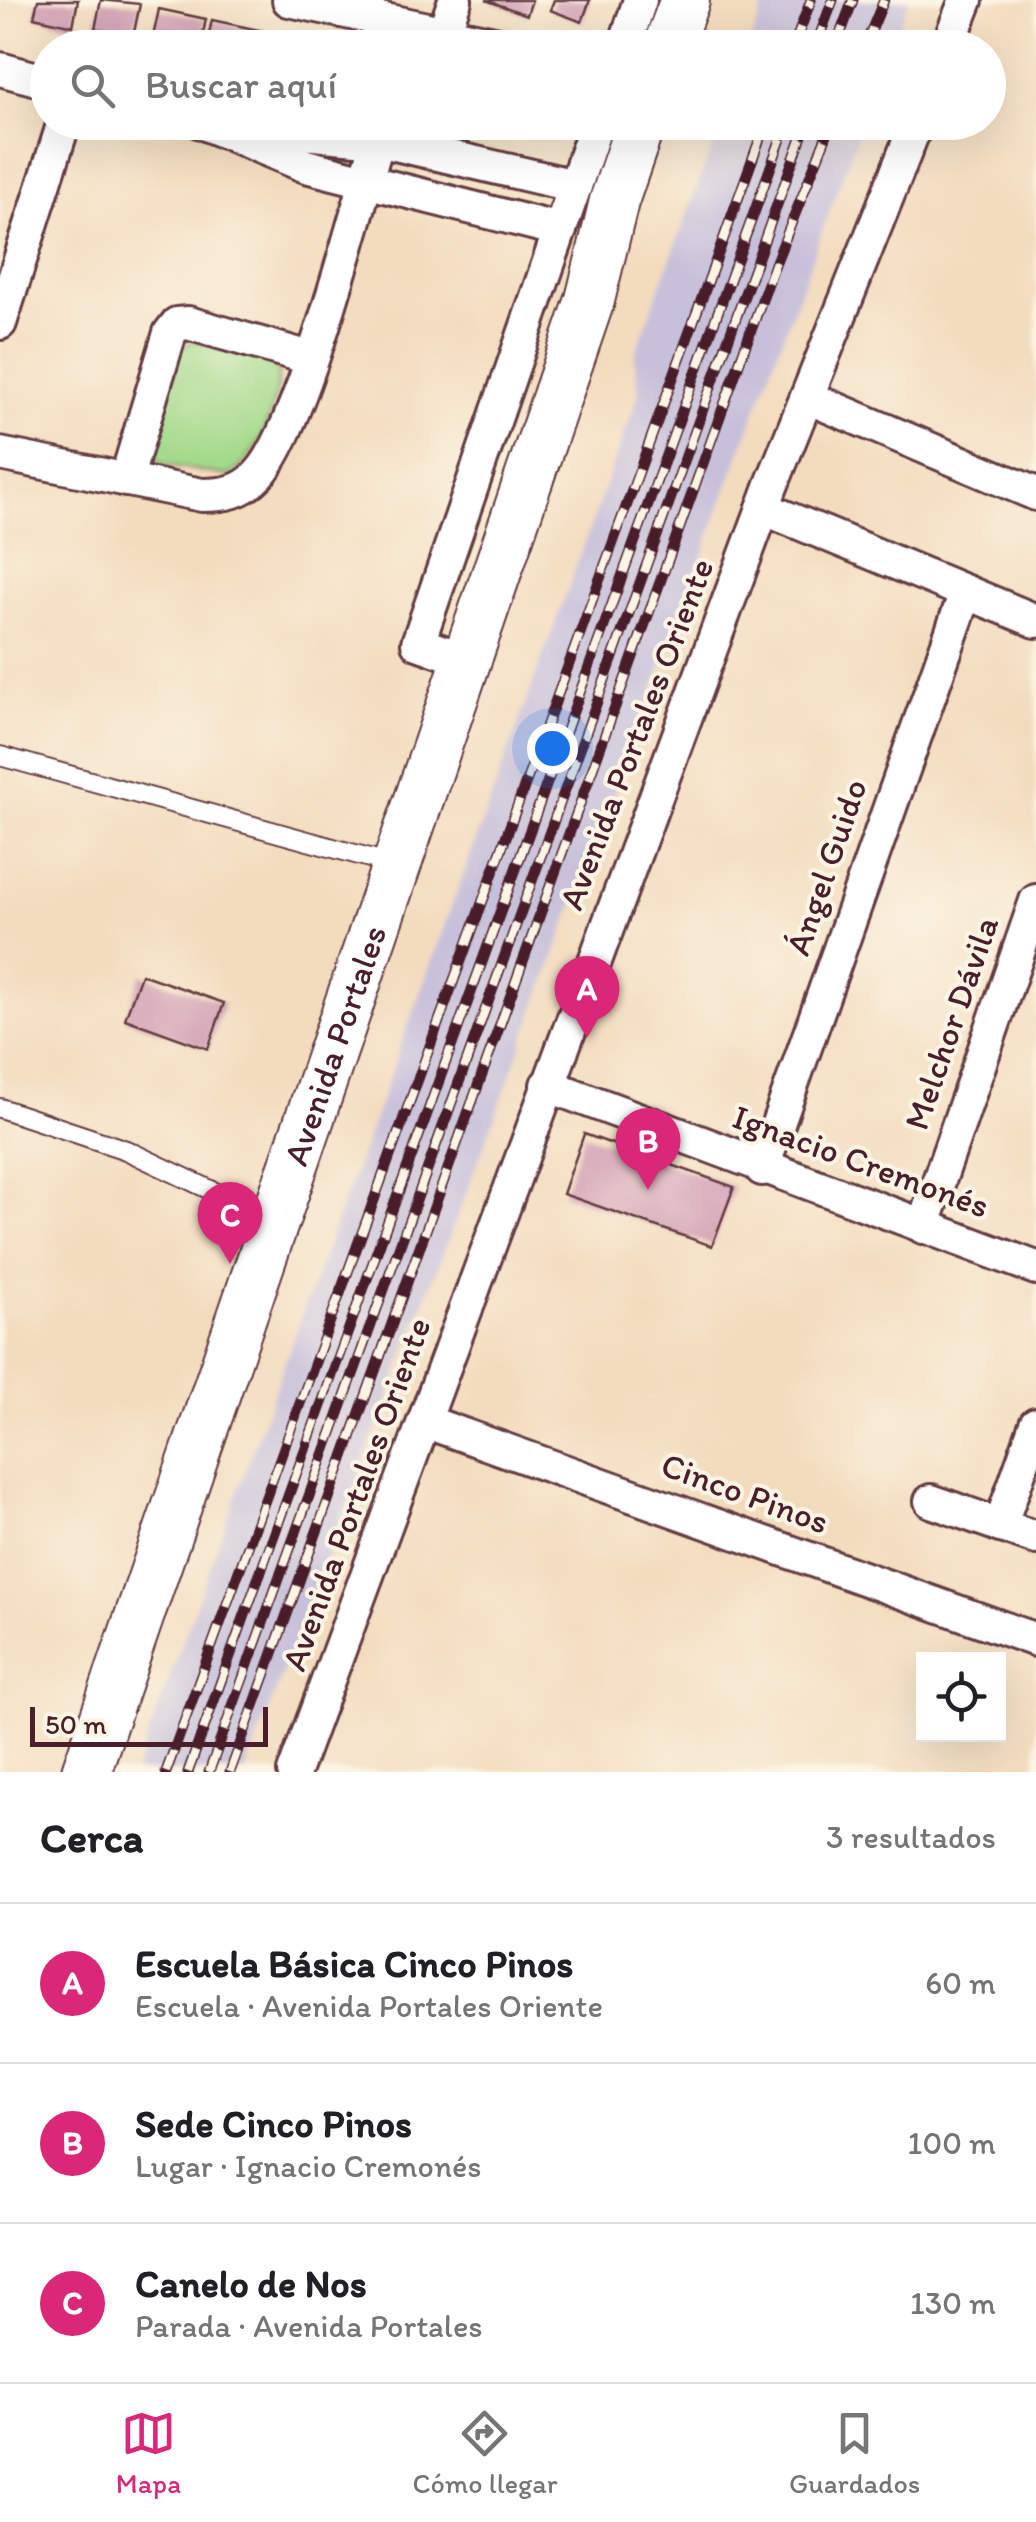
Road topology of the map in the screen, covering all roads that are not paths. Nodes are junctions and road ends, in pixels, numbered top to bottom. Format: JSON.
{"nodes":[{"id":1,"x":455,"y":0,"type":"edge"},
{"id":2,"x":640,"y":0,"type":"edge"},
{"id":3,"x":684,"y":0,"type":"edge"},
{"id":4,"x":715,"y":0,"type":"edge"},
{"id":5,"x":966,"y":0,"type":"edge"},
{"id":6,"x":298,"y":1,"type":"edge"},
{"id":7,"x":435,"y":30,"type":"edge"},
{"id":8,"x":445,"y":30,"type":"edge"},
{"id":9,"x":630,"y":30,"type":"edge"},
{"id":10,"x":673,"y":30,"type":"edge"},
{"id":11,"x":704,"y":30,"type":"edge"},
{"id":12,"x":954,"y":30,"type":"edge"},
{"id":13,"x":0,"y":69,"type":"edge"},
{"id":14,"x":30,"y":77,"type":"edge"},
{"id":15,"x":58,"y":140,"type":"edge"},
{"id":16,"x":243,"y":140,"type":"edge"},
{"id":17,"x":378,"y":140,"type":"joint"},
{"id":18,"x":591,"y":140,"type":"edge"},
{"id":19,"x":635,"y":140,"type":"edge"},
{"id":20,"x":663,"y":140,"type":"edge"},
{"id":21,"x":909,"y":140,"type":"edge"},
{"id":22,"x":364,"y":182,"type":"junction"},
{"id":23,"x":575,"y":186,"type":"junction"},
{"id":24,"x":560,"y":230,"type":"junction"},
{"id":25,"x":590,"y":300,"type":"junction"},
{"id":26,"x":0,"y":323,"type":"edge"},
{"id":27,"x":310,"y":358,"type":"junction"},
{"id":28,"x":806,"y":398,"type":"junction"},
{"id":29,"x":0,"y":454,"type":"edge"},
{"id":30,"x":126,"y":480,"type":"junction"},
{"id":31,"x":1036,"y":494,"type":"edge"},
{"id":32,"x":763,"y":508,"type":"junction"},
{"id":33,"x":966,"y":592,"type":"junction"},
{"id":34,"x":1036,"y":621,"type":"edge"},
{"id":35,"x":468,"y":661,"type":"junction"},
{"id":36,"x":0,"y":756,"type":"edge"},
{"id":37,"x":399,"y":866,"type":"junction"},
{"id":38,"x":1036,"y":901,"type":"edge"},
{"id":39,"x":547,"y":1085,"type":"junction"},
{"id":40,"x":0,"y":1108,"type":"edge"},
{"id":41,"x":762,"y":1169,"type":"junction"},
{"id":42,"x":275,"y":1221,"type":"junction"},
{"id":43,"x":923,"y":1228,"type":"junction"},
{"id":44,"x":1036,"y":1268,"type":"edge"},
{"id":45,"x":427,"y":1422,"type":"junction"},
{"id":46,"x":1036,"y":1424,"type":"edge"},
{"id":47,"x":932,"y":1501,"type":"dead end"},
{"id":48,"x":1000,"y":1526,"type":"junction"},
{"id":49,"x":1036,"y":1538,"type":"edge"},
{"id":50,"x":1036,"y":1640,"type":"edge"},
{"id":51,"x":86,"y":1772,"type":"edge"},
{"id":52,"x":294,"y":1772,"type":"edge"}],
"edges":[{"from":1,"to":8,"type":"street"},
{"from":2,"to":9,"type":"street"},
{"from":3,"to":10,"type":"main road"},
{"from":4,"to":11,"type":"main road"},
{"from":5,"to":12,"type":"street"},
{"from":6,"to":7,"type":"street"},
{"from":13,"to":14,"type":"street"},
{"from":15,"to":26,"type":"street"},
{"from":16,"to":22,"type":"street"},
{"from":17,"to":22,"type":"street"},
{"from":17,"to":23,"type":"street"},
{"from":18,"to":23,"type":"street"},
{"from":19,"to":25,"type":"main road","name":"Avenida Portales"},
{"from":20,"to":25,"type":"main road","name":"Avenida Portales"},
{"from":21,"to":28,"type":"street","name":"Avenida Portales Oriente"},
{"from":22,"to":24,"type":"street"},
{"from":22,"to":27,"type":"street"},
{"from":23,"to":24,"type":"street"},
{"from":24,"to":35,"type":"street"},
{"from":25,"to":35,"type":"main road","name":"Avenida Portales"},
{"from":27,"to":30,"type":"street"},
{"from":27,"to":30,"type":"street"},
{"from":28,"to":31,"type":"street"},
{"from":28,"to":32,"type":"street","name":"Avenida Portales Oriente"},
{"from":29,"to":30,"type":"street"},
{"from":32,"to":33,"type":"street"},
{"from":32,"to":39,"type":"street","name":"Avenida Portales Oriente"},
{"from":33,"to":34,"type":"street"},
{"from":33,"to":41,"type":"street","name":"Ángel Guido"},
{"from":35,"to":37,"type":"main road","name":"Avenida Portales"},
{"from":36,"to":37,"type":"lane"},
{"from":37,"to":42,"type":"main road","name":"Avenida Portales"},
{"from":38,"to":43,"type":"street","name":"Melchor Dávila"},
{"from":39,"to":41,"type":"street","name":"Ignacio Cremonés"},
{"from":39,"to":45,"type":"street","name":"Avenida Portales Oriente"},
{"from":40,"to":42,"type":"lane"},
{"from":41,"to":43,"type":"street","name":"Ignacio Cremonés"},
{"from":42,"to":51,"type":"main road","name":"Avenida Portales"},
{"from":43,"to":44,"type":"street","name":"Ignacio Cremonés"},
{"from":45,"to":50,"type":"street","name":"Cinco Pinos"},
{"from":45,"to":52,"type":"street","name":"Avenida Portales Oriente"},
{"from":46,"to":48,"type":"street"},
{"from":47,"to":48,"type":"street"},
{"from":48,"to":49,"type":"street"}]}
